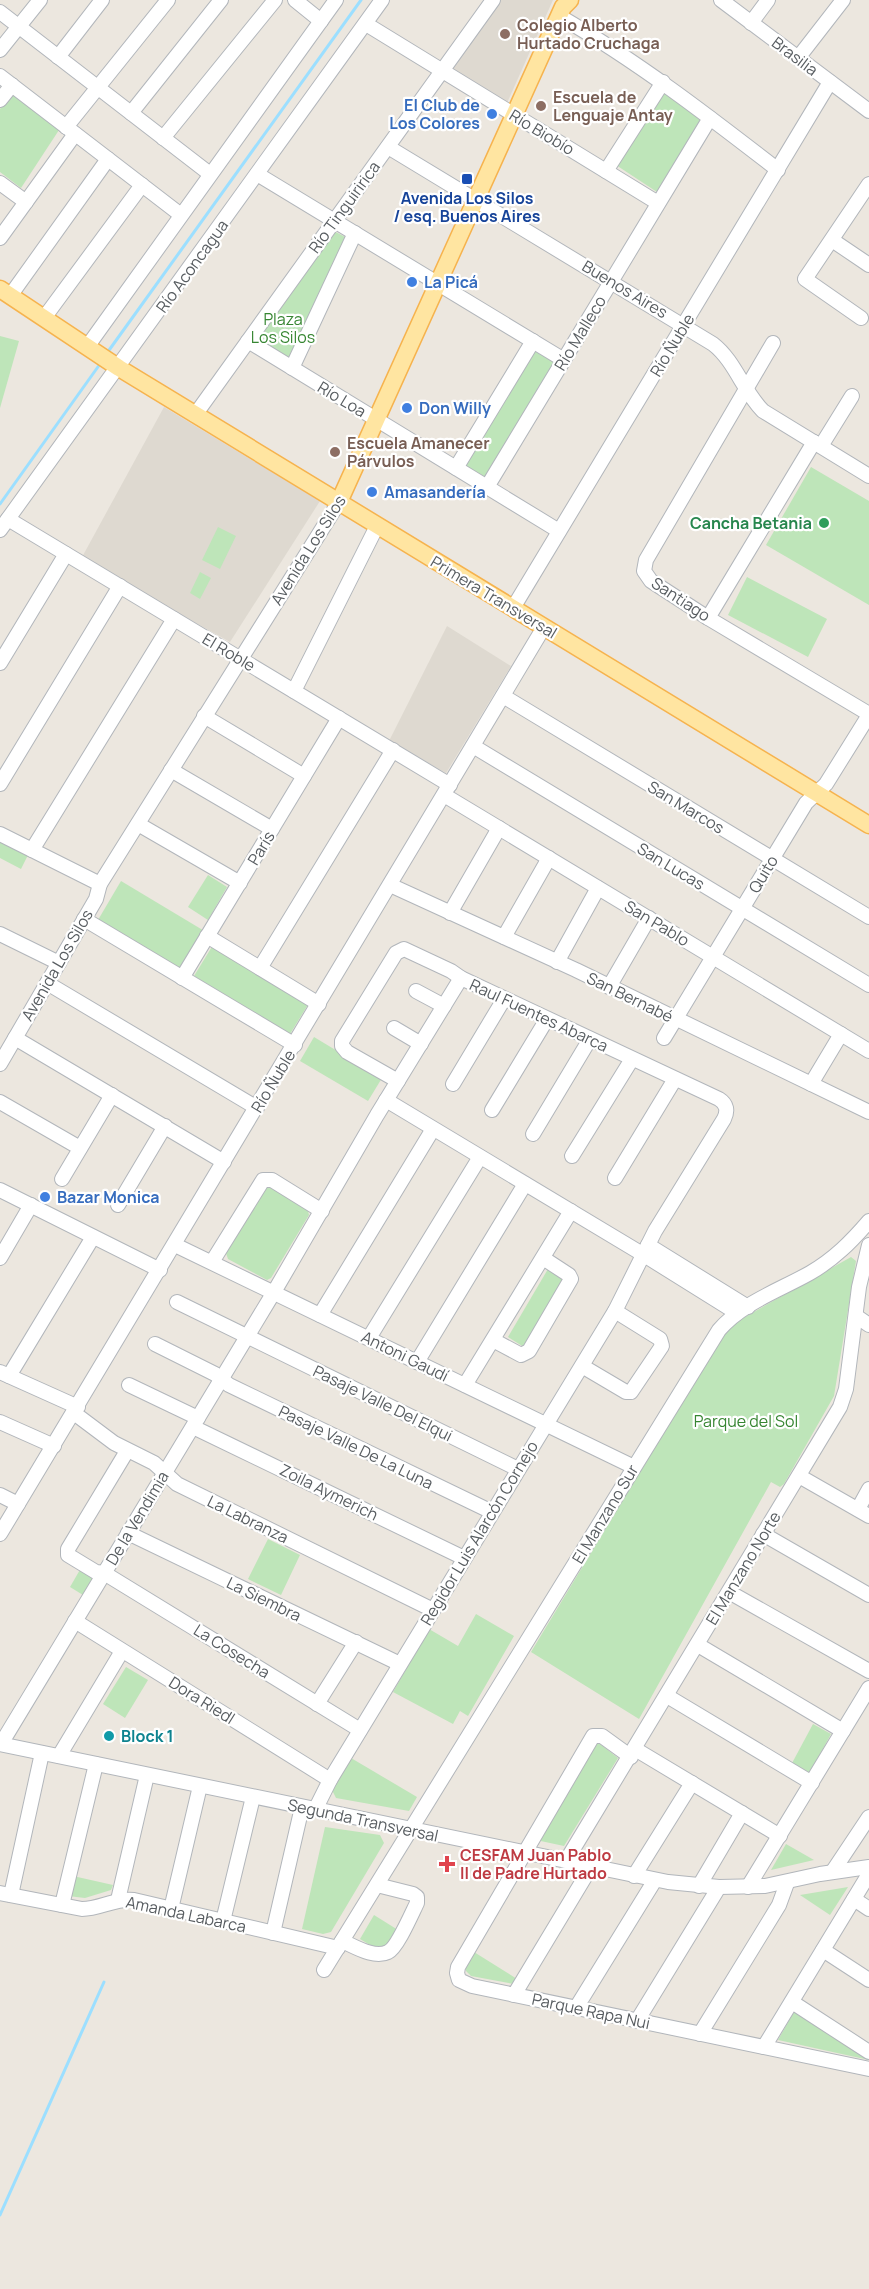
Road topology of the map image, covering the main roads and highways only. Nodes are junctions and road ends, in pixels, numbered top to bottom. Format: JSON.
{"nodes":[{"id":1,"x":564,"y":6,"type":"edge"},
{"id":2,"x":5,"y":293,"type":"edge"},
{"id":3,"x":339,"y":502,"type":"junction"},
{"id":4,"x":869,"y":825,"type":"edge"}],
"edges":[{"from":1,"to":3,"type":"main road","name":"Avenida Los Silos"},
{"from":2,"to":3,"type":"main road","name":"Primera Transversal"},
{"from":3,"to":4,"type":"main road","name":"Primera Transversal"}]}
